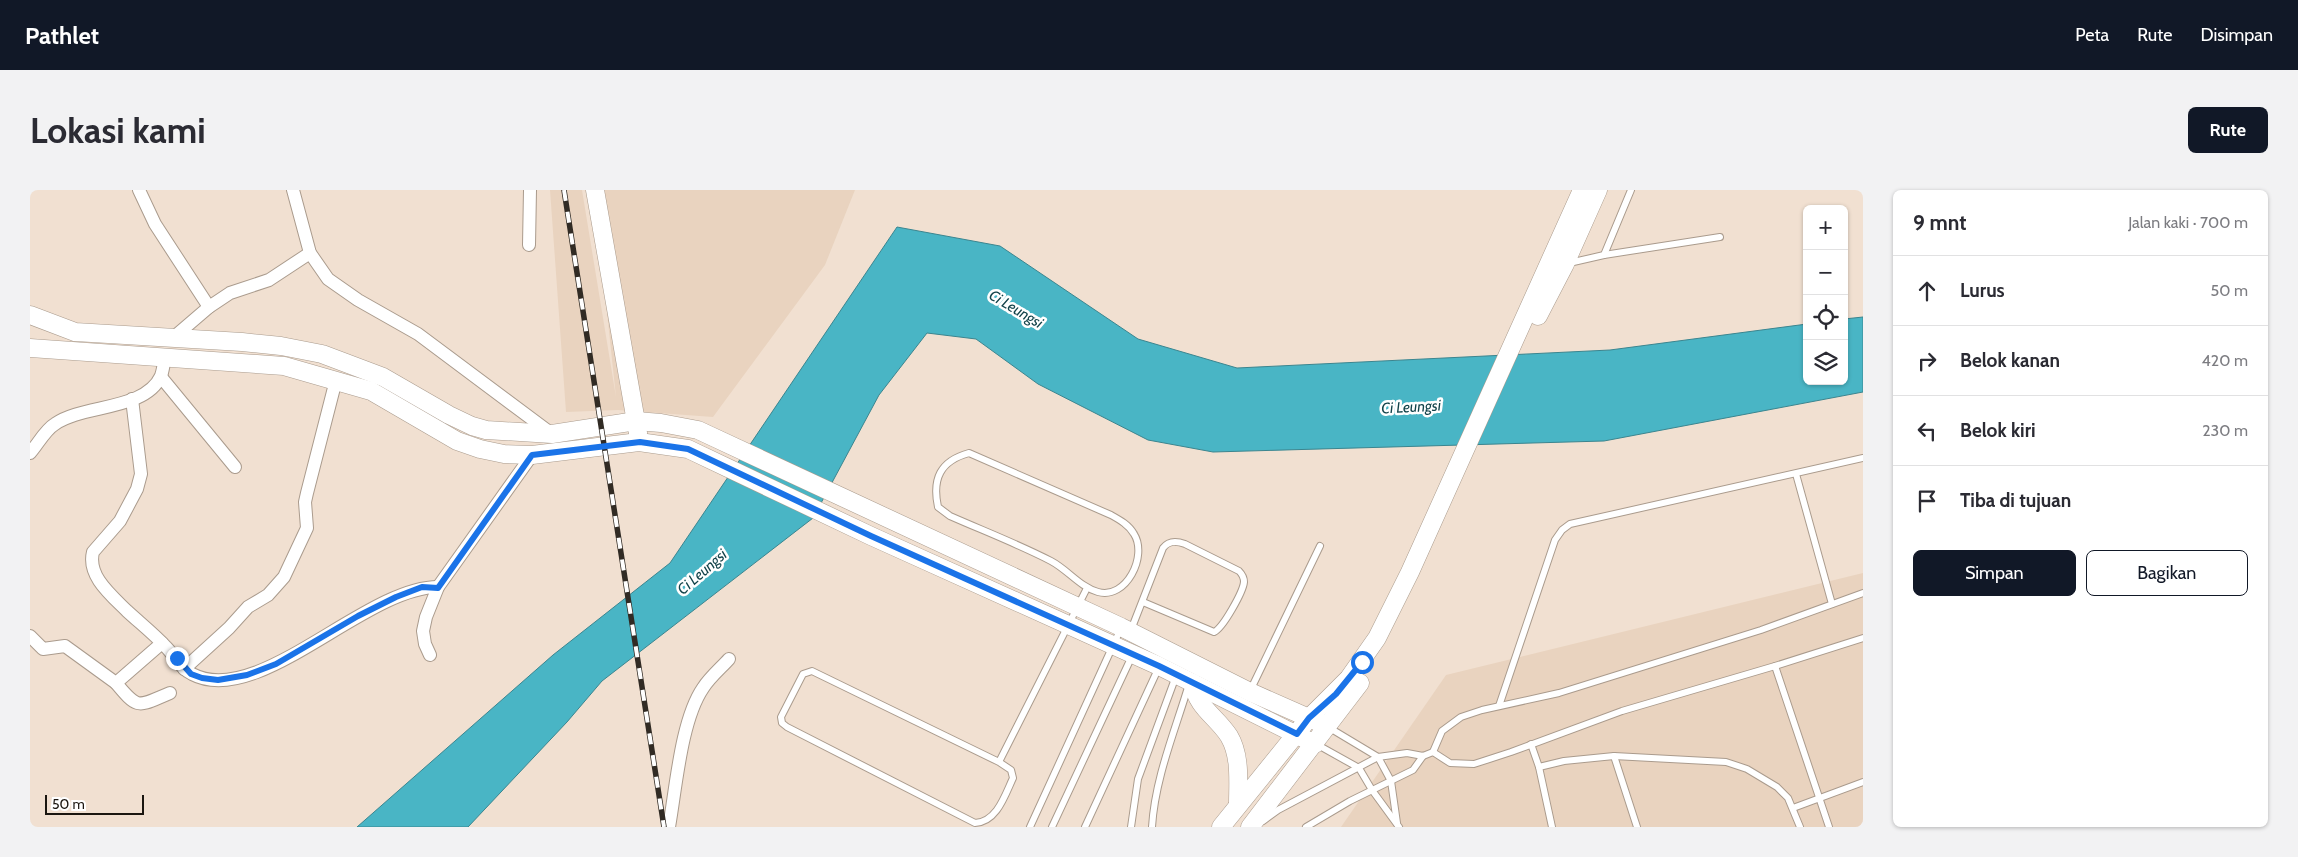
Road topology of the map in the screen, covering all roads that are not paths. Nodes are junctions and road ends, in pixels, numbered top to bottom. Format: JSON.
{"nodes":[{"id":1,"x":139,"y":190,"type":"edge"},
{"id":2,"x":293,"y":190,"type":"edge"},
{"id":3,"x":530,"y":190,"type":"edge"},
{"id":4,"x":595,"y":190,"type":"edge"},
{"id":5,"x":1582,"y":190,"type":"edge"},
{"id":6,"x":1598,"y":190,"type":"edge"},
{"id":7,"x":1631,"y":190,"type":"edge"},
{"id":8,"x":1720,"y":237,"type":"dead end"},
{"id":9,"x":529,"y":245,"type":"dead end"},
{"id":10,"x":310,"y":253,"type":"junction"},
{"id":11,"x":1604,"y":255,"type":"junction"},
{"id":12,"x":1565,"y":264,"type":"junction"},
{"id":13,"x":209,"y":307,"type":"junction"},
{"id":14,"x":30,"y":315,"type":"edge"},
{"id":15,"x":1524,"y":332,"type":"junction"},
{"id":16,"x":174,"y":337,"type":"junction"},
{"id":17,"x":30,"y":348,"type":"edge"},
{"id":18,"x":165,"y":357,"type":"junction"},
{"id":19,"x":161,"y":376,"type":"junction"},
{"id":20,"x":336,"y":380,"type":"junction"},
{"id":21,"x":132,"y":399,"type":"junction"},
{"id":22,"x":636,"y":421,"type":"junction"},
{"id":23,"x":552,"y":434,"type":"junction"},
{"id":24,"x":640,"y":442,"type":"junction"},
{"id":25,"x":30,"y":453,"type":"edge"},
{"id":26,"x":532,"y":455,"type":"junction"},
{"id":27,"x":1863,"y":458,"type":"edge"},
{"id":28,"x":235,"y":467,"type":"dead end"},
{"id":29,"x":1459,"y":470,"type":"junction"},
{"id":30,"x":1796,"y":474,"type":"junction"},
{"id":31,"x":1320,"y":546,"type":"dead end"},
{"id":32,"x":438,"y":588,"type":"junction"},
{"id":33,"x":1087,"y":588,"type":"junction"},
{"id":34,"x":1863,"y":593,"type":"edge"},
{"id":35,"x":1142,"y":602,"type":"junction"},
{"id":36,"x":1832,"y":604,"type":"junction"},
{"id":37,"x":1079,"y":607,"type":"junction"},
{"id":38,"x":1069,"y":625,"type":"junction"},
{"id":39,"x":1126,"y":629,"type":"junction"},
{"id":40,"x":30,"y":636,"type":"edge"},
{"id":41,"x":1863,"y":638,"type":"edge"},
{"id":42,"x":162,"y":643,"type":"junction"},
{"id":43,"x":1114,"y":644,"type":"junction"},
{"id":44,"x":1133,"y":653,"type":"junction"},
{"id":45,"x":430,"y":655,"type":"dead end"},
{"id":46,"x":729,"y":659,"type":"dead end"},
{"id":47,"x":1159,"y":666,"type":"junction"},
{"id":48,"x":1775,"y":666,"type":"junction"},
{"id":49,"x":184,"y":668,"type":"junction"},
{"id":50,"x":1186,"y":679,"type":"junction"},
{"id":51,"x":116,"y":682,"type":"junction"},
{"id":52,"x":1250,"y":692,"type":"junction"},
{"id":53,"x":170,"y":693,"type":"dead end"},
{"id":54,"x":1500,"y":706,"type":"junction"},
{"id":55,"x":1309,"y":718,"type":"junction"},
{"id":56,"x":1327,"y":726,"type":"junction"},
{"id":57,"x":1297,"y":734,"type":"junction"},
{"id":58,"x":1315,"y":744,"type":"junction"},
{"id":59,"x":1531,"y":744,"type":"junction"},
{"id":60,"x":1433,"y":752,"type":"junction"},
{"id":61,"x":1423,"y":756,"type":"junction"},
{"id":62,"x":1614,"y":756,"type":"junction"},
{"id":63,"x":1378,"y":757,"type":"junction"},
{"id":64,"x":998,"y":762,"type":"junction"},
{"id":65,"x":1539,"y":767,"type":"junction"},
{"id":66,"x":1359,"y":768,"type":"junction"},
{"id":67,"x":1391,"y":781,"type":"junction"},
{"id":68,"x":1863,"y":782,"type":"edge"},
{"id":69,"x":1372,"y":790,"type":"junction"},
{"id":70,"x":1819,"y":799,"type":"junction"},
{"id":71,"x":1238,"y":805,"type":"junction"},
{"id":72,"x":1793,"y":808,"type":"junction"},
{"id":73,"x":1398,"y":825,"type":"edge"},
{"id":74,"x":669,"y":827,"type":"edge"},
{"id":75,"x":1030,"y":827,"type":"edge"},
{"id":76,"x":1052,"y":827,"type":"edge"},
{"id":77,"x":1085,"y":827,"type":"edge"},
{"id":78,"x":1131,"y":827,"type":"edge"},
{"id":79,"x":1152,"y":827,"type":"edge"},
{"id":80,"x":1221,"y":827,"type":"edge"},
{"id":81,"x":1250,"y":827,"type":"edge"},
{"id":82,"x":1255,"y":827,"type":"edge"},
{"id":83,"x":1306,"y":827,"type":"edge"},
{"id":84,"x":1552,"y":827,"type":"edge"},
{"id":85,"x":1637,"y":827,"type":"edge"},
{"id":86,"x":1800,"y":827,"type":"edge"},
{"id":87,"x":1829,"y":827,"type":"edge"}],
"edges":[{"from":1,"to":13,"type":"street"},
{"from":2,"to":10,"type":"street"},
{"from":3,"to":9,"type":"street"},
{"from":4,"to":22,"type":"street"},
{"from":5,"to":15,"type":"street"},
{"from":6,"to":12,"type":"street"},
{"from":7,"to":11,"type":"lane"},
{"from":8,"to":11,"type":"lane"},
{"from":10,"to":13,"type":"street"},
{"from":10,"to":23,"type":"street"},
{"from":11,"to":12,"type":"lane"},
{"from":12,"to":15,"type":"street"},
{"from":13,"to":16,"type":"street"},
{"from":14,"to":16,"type":"street"},
{"from":15,"to":29,"type":"street"},
{"from":16,"to":23,"type":"street"},
{"from":17,"to":18,"type":"street"},
{"from":18,"to":19,"type":"street"},
{"from":18,"to":20,"type":"street"},
{"from":19,"to":21,"type":"street"},
{"from":19,"to":28,"type":"street"},
{"from":20,"to":26,"type":"street"},
{"from":20,"to":49,"type":"street"},
{"from":21,"to":25,"type":"street"},
{"from":21,"to":42,"type":"street"},
{"from":22,"to":23,"type":"street"},
{"from":22,"to":24,"type":"street"},
{"from":22,"to":37,"type":"street"},
{"from":24,"to":26,"type":"street"},
{"from":24,"to":38,"type":"street"},
{"from":26,"to":32,"type":"street"},
{"from":27,"to":30,"type":"lane"},
{"from":29,"to":55,"type":"street"},
{"from":29,"to":56,"type":"street"},
{"from":30,"to":36,"type":"lane"},
{"from":30,"to":54,"type":"lane"},
{"from":31,"to":52,"type":"lane"},
{"from":32,"to":45,"type":"street"},
{"from":32,"to":49,"type":"street"},
{"from":33,"to":33,"type":"lane"},
{"from":33,"to":37,"type":"lane"},
{"from":34,"to":36,"type":"lane"},
{"from":35,"to":35,"type":"lane"},
{"from":35,"to":39,"type":"lane"},
{"from":36,"to":54,"type":"lane"},
{"from":37,"to":38,"type":"lane"},
{"from":37,"to":39,"type":"street"},
{"from":38,"to":43,"type":"street"},
{"from":38,"to":64,"type":"lane"},
{"from":39,"to":43,"type":"lane"},
{"from":39,"to":52,"type":"street"},
{"from":40,"to":51,"type":"street"},
{"from":41,"to":48,"type":"lane"},
{"from":42,"to":49,"type":"street"},
{"from":42,"to":51,"type":"street"},
{"from":43,"to":44,"type":"street"},
{"from":43,"to":75,"type":"lane"},
{"from":44,"to":47,"type":"street"},
{"from":44,"to":76,"type":"lane"},
{"from":46,"to":74,"type":"street"},
{"from":47,"to":50,"type":"street"},
{"from":47,"to":77,"type":"lane"},
{"from":48,"to":59,"type":"lane"},
{"from":48,"to":70,"type":"lane"},
{"from":50,"to":57,"type":"street"},
{"from":50,"to":71,"type":"street"},
{"from":50,"to":78,"type":"lane"},
{"from":50,"to":79,"type":"lane"},
{"from":51,"to":53,"type":"street"},
{"from":52,"to":55,"type":"street"},
{"from":54,"to":60,"type":"lane"},
{"from":55,"to":56,"type":"street"},
{"from":55,"to":57,"type":"street"},
{"from":56,"to":58,"type":"street"},
{"from":56,"to":63,"type":"lane"},
{"from":57,"to":58,"type":"street"},
{"from":57,"to":71,"type":"street"},
{"from":58,"to":66,"type":"lane"},
{"from":58,"to":81,"type":"street"},
{"from":59,"to":60,"type":"lane"},
{"from":59,"to":65,"type":"lane"},
{"from":60,"to":61,"type":"lane"},
{"from":61,"to":63,"type":"lane"},
{"from":61,"to":67,"type":"lane"},
{"from":62,"to":65,"type":"lane"},
{"from":62,"to":72,"type":"lane"},
{"from":62,"to":85,"type":"lane"},
{"from":63,"to":66,"type":"lane"},
{"from":63,"to":67,"type":"lane"},
{"from":64,"to":64,"type":"lane"},
{"from":65,"to":84,"type":"lane"},
{"from":66,"to":69,"type":"lane"},
{"from":66,"to":82,"type":"lane"},
{"from":67,"to":69,"type":"lane"},
{"from":67,"to":73,"type":"lane"},
{"from":68,"to":70,"type":"lane"},
{"from":69,"to":73,"type":"lane"},
{"from":69,"to":83,"type":"lane"},
{"from":70,"to":72,"type":"lane"},
{"from":70,"to":87,"type":"lane"},
{"from":71,"to":80,"type":"street"},
{"from":72,"to":86,"type":"lane"}]}
